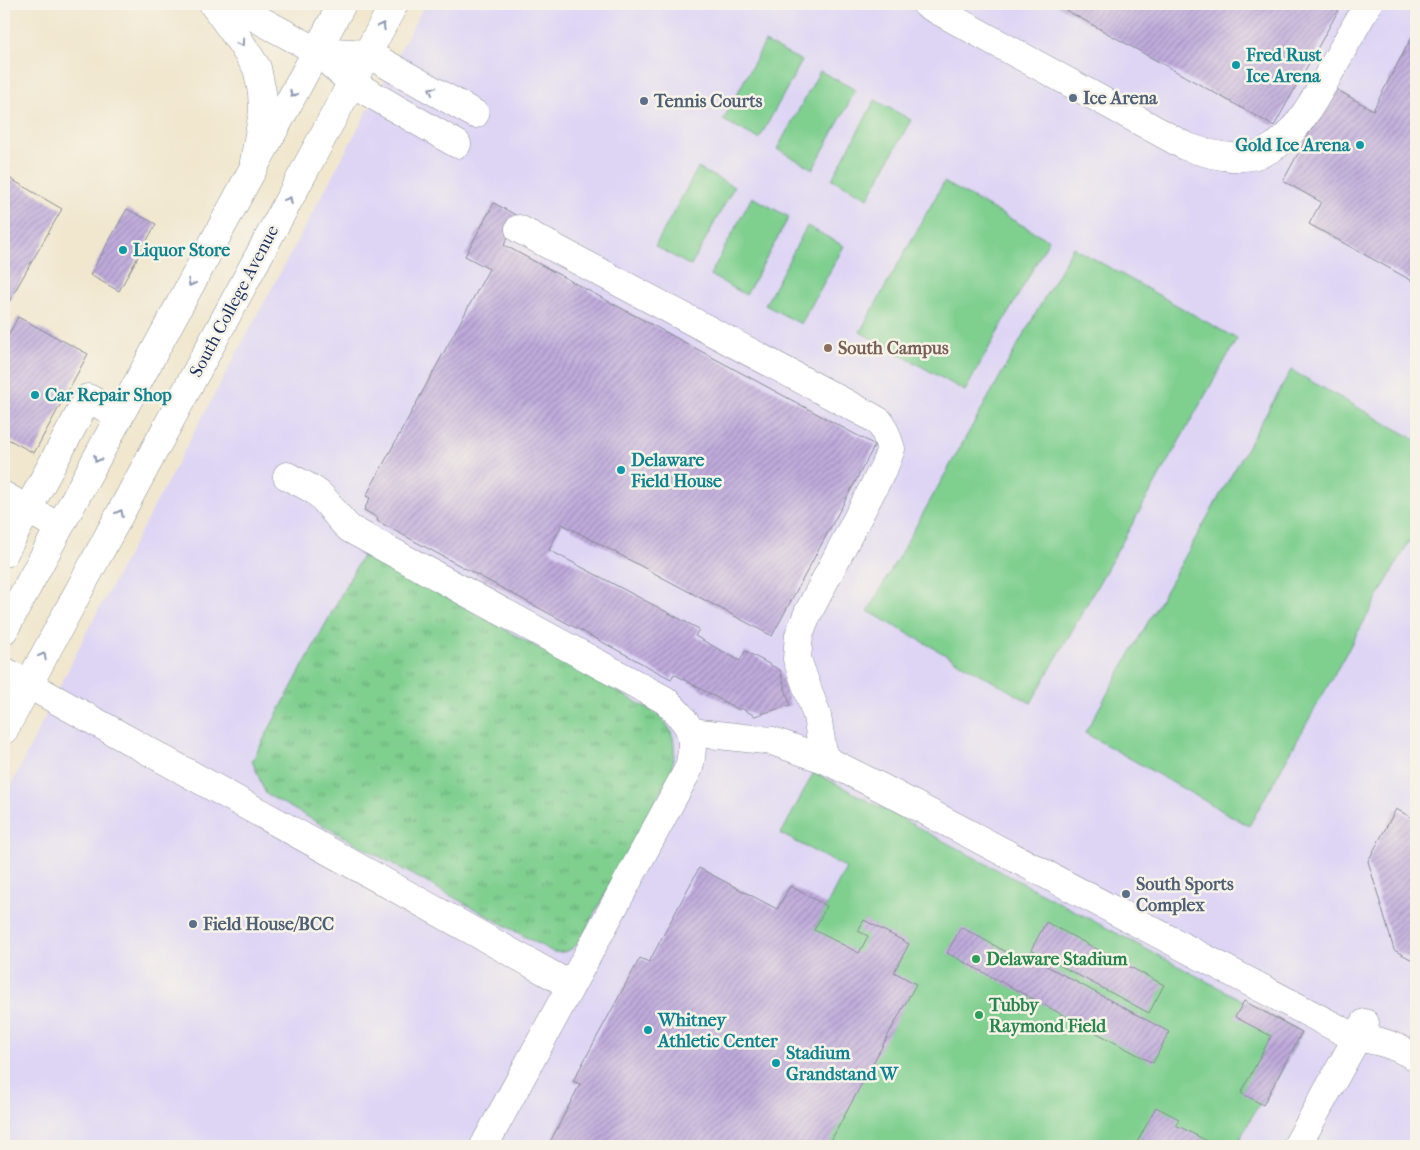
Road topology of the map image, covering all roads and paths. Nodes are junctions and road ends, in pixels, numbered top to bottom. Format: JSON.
{"nodes":[{"id":1,"x":213,"y":4,"type":"edge"},
{"id":2,"x":230,"y":4,"type":"edge"},
{"id":3,"x":342,"y":4,"type":"edge"},
{"id":4,"x":394,"y":4,"type":"edge"},
{"id":5,"x":926,"y":4,"type":"edge"},
{"id":6,"x":1368,"y":4,"type":"edge"},
{"id":7,"x":317,"y":51,"type":"junction"},
{"id":8,"x":368,"y":54,"type":"junction"},
{"id":9,"x":352,"y":83,"type":"junction"},
{"id":10,"x":475,"y":114,"type":"dead end"},
{"id":11,"x":457,"y":144,"type":"dead end"},
{"id":12,"x":252,"y":170,"type":"junction"},
{"id":13,"x":519,"y":229,"type":"dead end"},
{"id":14,"x":120,"y":416,"type":"junction"},
{"id":15,"x":50,"y":469,"type":"junction"},
{"id":16,"x":288,"y":476,"type":"dead end"},
{"id":17,"x":81,"y":486,"type":"junction"},
{"id":18,"x":4,"y":496,"type":"edge"},
{"id":19,"x":28,"y":510,"type":"junction"},
{"id":20,"x":59,"y":527,"type":"junction"},
{"id":21,"x":4,"y":553,"type":"edge"},
{"id":22,"x":4,"y":630,"type":"edge"},
{"id":23,"x":4,"y":671,"type":"edge"},
{"id":24,"x":28,"y":685,"type":"junction"},
{"id":25,"x":4,"y":730,"type":"edge"},
{"id":26,"x":691,"y":732,"type":"junction"},
{"id":27,"x":824,"y":759,"type":"junction"},
{"id":28,"x":570,"y":986,"type":"junction"},
{"id":29,"x":1361,"y":1030,"type":"junction"},
{"id":30,"x":1416,"y":1057,"type":"edge"},
{"id":31,"x":484,"y":1146,"type":"edge"},
{"id":32,"x":1297,"y":1146,"type":"edge"}],
"edges":[{"from":1,"to":12,"type":"street","one_way":true},
{"from":2,"to":7,"type":"street"},
{"from":3,"to":7,"type":"street"},
{"from":8,"to":4,"type":"street","name":"South College Avenue","one_way":true},
{"from":5,"to":6,"type":"street"},
{"from":7,"to":8,"type":"street"},
{"from":7,"to":9,"type":"street"},
{"from":7,"to":12,"type":"street","one_way":true},
{"from":8,"to":9,"type":"street","name":"South College Avenue"},
{"from":10,"to":8,"type":"street","one_way":true},
{"from":9,"to":11,"type":"street"},
{"from":24,"to":9,"type":"street","name":"South College Avenue","one_way":true},
{"from":12,"to":14,"type":"street","one_way":true},
{"from":13,"to":27,"type":"street"},
{"from":14,"to":15,"type":"street"},
{"from":14,"to":17,"type":"street","one_way":true},
{"from":15,"to":17,"type":"street"},
{"from":15,"to":19,"type":"street"},
{"from":16,"to":26,"type":"street"},
{"from":17,"to":20,"type":"street"},
{"from":18,"to":19,"type":"street"},
{"from":19,"to":20,"type":"street"},
{"from":19,"to":21,"type":"street"},
{"from":20,"to":22,"type":"street"},
{"from":23,"to":24,"type":"street"},
{"from":24,"to":25,"type":"street","name":"South College Avenue"},
{"from":24,"to":28,"type":"street"},
{"from":26,"to":27,"type":"street"},
{"from":26,"to":28,"type":"street"},
{"from":27,"to":29,"type":"street"},
{"from":28,"to":31,"type":"street"},
{"from":29,"to":30,"type":"street"},
{"from":29,"to":32,"type":"street"}]}
